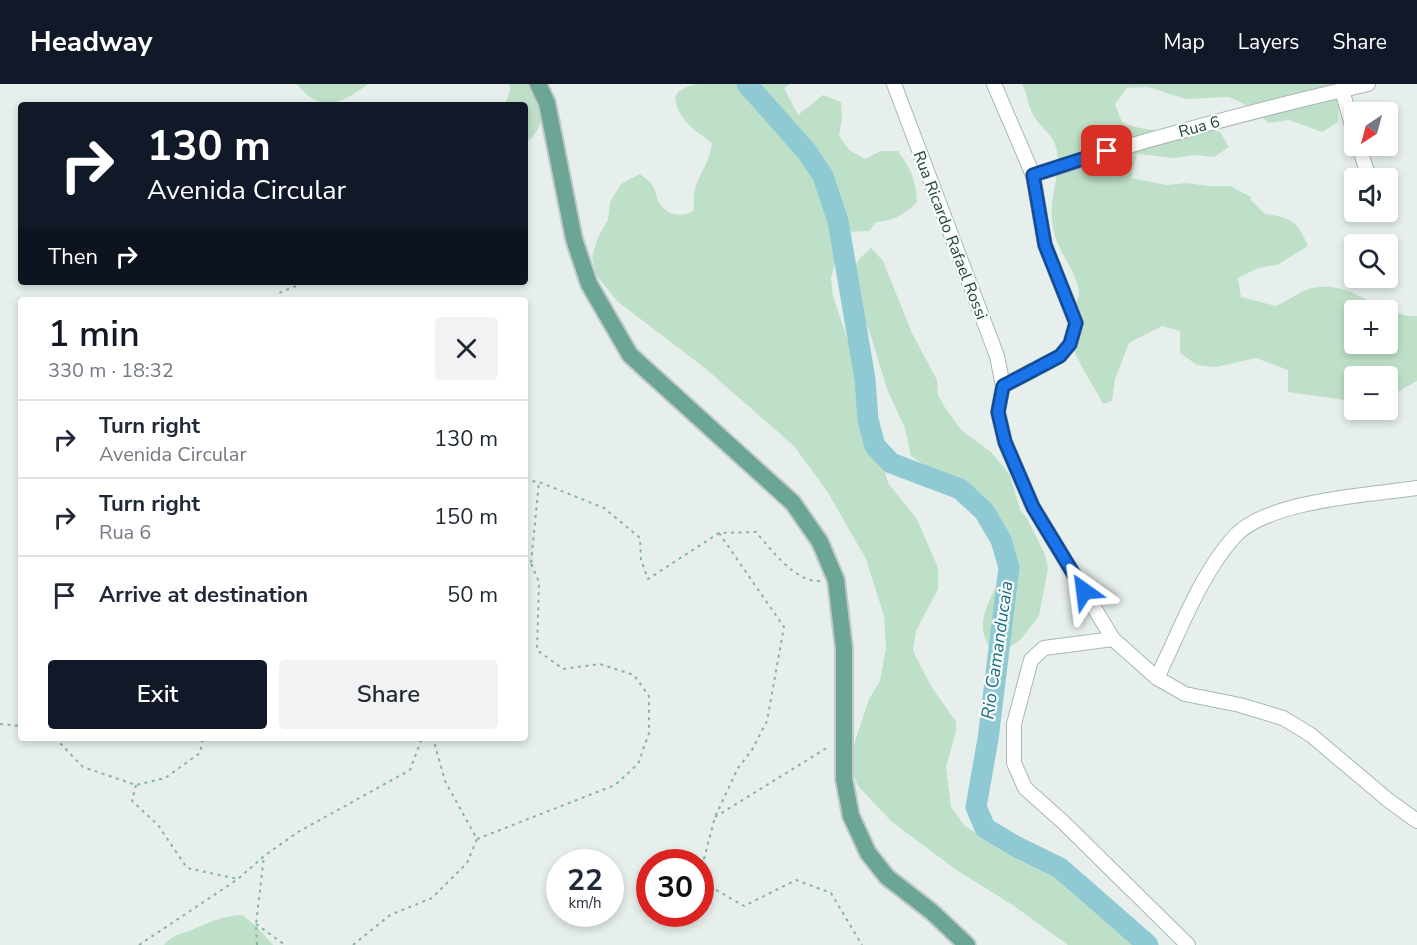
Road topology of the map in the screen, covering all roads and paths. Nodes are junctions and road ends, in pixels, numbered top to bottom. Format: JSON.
{"nodes":[{"id":1,"x":538,"y":84,"type":"edge"},
{"id":2,"x":549,"y":84,"type":"edge"},
{"id":3,"x":894,"y":84,"type":"edge"},
{"id":4,"x":994,"y":84,"type":"edge"},
{"id":5,"x":1368,"y":84,"type":"edge"},
{"id":6,"x":1342,"y":90,"type":"junction"},
{"id":7,"x":1345,"y":102,"type":"edge"},
{"id":8,"x":547,"y":103,"type":"junction"},
{"id":9,"x":1033,"y":175,"type":"junction"},
{"id":10,"x":299,"y":285,"type":"edge"},
{"id":11,"x":278,"y":297,"type":"edge"},
{"id":12,"x":1003,"y":386,"type":"junction"},
{"id":13,"x":528,"y":480,"type":"edge"},
{"id":14,"x":538,"y":482,"type":"junction"},
{"id":15,"x":1417,"y":488,"type":"edge"},
{"id":16,"x":719,"y":533,"type":"junction"},
{"id":17,"x":531,"y":563,"type":"junction"},
{"id":18,"x":528,"y":565,"type":"edge"},
{"id":19,"x":836,"y":580,"type":"junction"},
{"id":20,"x":1113,"y":639,"type":"junction"},
{"id":21,"x":1157,"y":678,"type":"junction"},
{"id":22,"x":0,"y":724,"type":"edge"},
{"id":23,"x":18,"y":726,"type":"edge"},
{"id":24,"x":844,"y":738,"type":"junction"},
{"id":25,"x":58,"y":741,"type":"edge"},
{"id":26,"x":202,"y":741,"type":"edge"},
{"id":27,"x":421,"y":741,"type":"edge"},
{"id":28,"x":434,"y":741,"type":"edge"},
{"id":29,"x":136,"y":785,"type":"junction"},
{"id":30,"x":715,"y":817,"type":"junction"},
{"id":31,"x":1417,"y":821,"type":"edge"},
{"id":32,"x":477,"y":839,"type":"junction"},
{"id":33,"x":264,"y":856,"type":"junction"},
{"id":34,"x":237,"y":879,"type":"junction"},
{"id":35,"x":255,"y":924,"type":"junction"},
{"id":36,"x":139,"y":945,"type":"edge"},
{"id":37,"x":257,"y":945,"type":"edge"},
{"id":38,"x":285,"y":945,"type":"edge"},
{"id":39,"x":353,"y":945,"type":"edge"},
{"id":40,"x":862,"y":945,"type":"edge"},
{"id":41,"x":967,"y":945,"type":"edge"},
{"id":42,"x":1188,"y":945,"type":"edge"}],
"edges":[{"from":1,"to":8,"type":"main road"},
{"from":2,"to":8,"type":"street"},
{"from":3,"to":12,"type":"street","name":"Rua Ricardo Rafael Rossi"},
{"from":4,"to":9,"type":"street"},
{"from":5,"to":6,"type":"street","name":"Rua 6"},
{"from":6,"to":7,"type":"street"},
{"from":6,"to":9,"type":"street","name":"Rua 6"},
{"from":8,"to":19,"type":"main road"},
{"from":9,"to":12,"type":"street"},
{"from":10,"to":11,"type":"path"},
{"from":12,"to":20,"type":"street"},
{"from":13,"to":14,"type":"path"},
{"from":14,"to":16,"type":"path"},
{"from":14,"to":17,"type":"path"},
{"from":15,"to":21,"type":"street"},
{"from":16,"to":19,"type":"path"},
{"from":16,"to":30,"type":"path"},
{"from":17,"to":18,"type":"path"},
{"from":17,"to":32,"type":"path"},
{"from":19,"to":24,"type":"main road"},
{"from":20,"to":21,"type":"street"},
{"from":20,"to":42,"type":"street"},
{"from":21,"to":31,"type":"street"},
{"from":22,"to":23,"type":"path"},
{"from":24,"to":30,"type":"path"},
{"from":24,"to":41,"type":"main road"},
{"from":25,"to":29,"type":"path"},
{"from":26,"to":29,"type":"path"},
{"from":27,"to":33,"type":"path"},
{"from":28,"to":32,"type":"path"},
{"from":29,"to":34,"type":"path"},
{"from":30,"to":40,"type":"path"},
{"from":32,"to":39,"type":"path"},
{"from":33,"to":34,"type":"path"},
{"from":33,"to":35,"type":"path"},
{"from":34,"to":36,"type":"path"},
{"from":35,"to":37,"type":"path"},
{"from":35,"to":38,"type":"path"}]}
